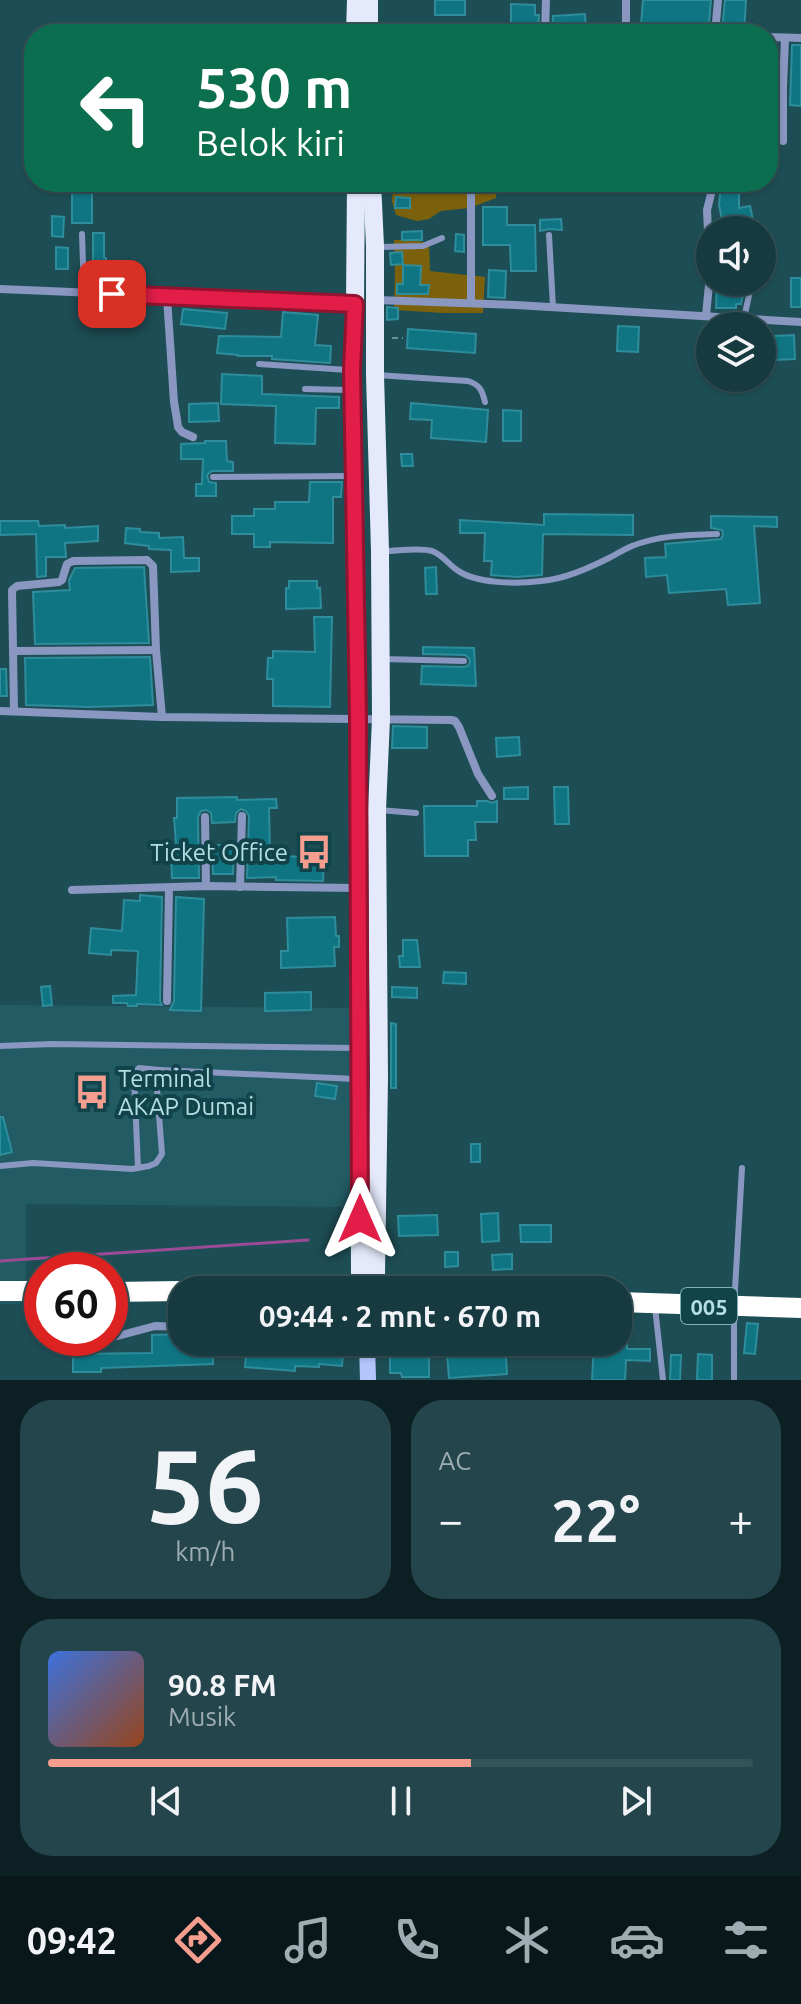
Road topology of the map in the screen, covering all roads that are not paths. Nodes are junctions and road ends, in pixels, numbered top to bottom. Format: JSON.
{"nodes":[{"id":1,"x":356,"y":0,"type":"edge"},
{"id":2,"x":369,"y":0,"type":"edge"},
{"id":3,"x":546,"y":0,"type":"edge"},
{"id":4,"x":626,"y":0,"type":"edge"},
{"id":5,"x":718,"y":0,"type":"edge"},
{"id":6,"x":626,"y":22,"type":"dead end"},
{"id":7,"x":355,"y":24,"type":"edge"},
{"id":8,"x":369,"y":24,"type":"edge"},
{"id":9,"x":545,"y":24,"type":"edge"},
{"id":10,"x":716,"y":24,"type":"edge"},
{"id":11,"x":778,"y":38,"type":"edge"},
{"id":12,"x":785,"y":38,"type":"junction"},
{"id":13,"x":801,"y":38,"type":"edge"},
{"id":14,"x":783,"y":141,"type":"dead end"},
{"id":15,"x":358,"y":192,"type":"edge"},
{"id":16,"x":371,"y":192,"type":"edge"},
{"id":17,"x":471,"y":192,"type":"edge"},
{"id":18,"x":712,"y":192,"type":"edge"},
{"id":19,"x":366,"y":226,"type":"junction"},
{"id":20,"x":82,"y":234,"type":"dead end"},
{"id":21,"x":549,"y":235,"type":"dead end"},
{"id":22,"x":442,"y":238,"type":"dead end"},
{"id":23,"x":375,"y":246,"type":"junction"},
{"id":24,"x":0,"y":289,"type":"edge"},
{"id":25,"x":84,"y":293,"type":"junction"},
{"id":26,"x":167,"y":297,"type":"junction"},
{"id":27,"x":375,"y":300,"type":"junction"},
{"id":28,"x":471,"y":303,"type":"junction"},
{"id":29,"x":355,"y":304,"type":"junction"},
{"id":30,"x":553,"y":307,"type":"junction"},
{"id":31,"x":706,"y":312,"type":"edge"},
{"id":32,"x":696,"y":314,"type":"edge"},
{"id":33,"x":776,"y":320,"type":"edge"},
{"id":34,"x":801,"y":322,"type":"edge"},
{"id":35,"x":259,"y":364,"type":"dead end"},
{"id":36,"x":352,"y":370,"type":"junction"},
{"id":37,"x":375,"y":375,"type":"junction"},
{"id":38,"x":305,"y":389,"type":"dead end"},
{"id":39,"x":353,"y":391,"type":"junction"},
{"id":40,"x":485,"y":402,"type":"dead end"},
{"id":41,"x":193,"y":437,"type":"dead end"},
{"id":42,"x":355,"y":476,"type":"junction"},
{"id":43,"x":213,"y":477,"type":"dead end"},
{"id":44,"x":717,"y":534,"type":"dead end"},
{"id":45,"x":380,"y":551,"type":"junction"},
{"id":46,"x":156,"y":650,"type":"junction"},
{"id":47,"x":14,"y":651,"type":"junction"},
{"id":48,"x":379,"y":659,"type":"junction"},
{"id":49,"x":464,"y":661,"type":"dead end"},
{"id":50,"x":14,"y":710,"type":"junction"},
{"id":51,"x":0,"y":711,"type":"edge"},
{"id":52,"x":162,"y":717,"type":"junction"},
{"id":53,"x":358,"y":718,"type":"junction"},
{"id":54,"x":381,"y":719,"type":"junction"},
{"id":55,"x":492,"y":796,"type":"dead end"},
{"id":56,"x":377,"y":810,"type":"junction"},
{"id":57,"x":416,"y":813,"type":"dead end"},
{"id":58,"x":242,"y":816,"type":"dead end"},
{"id":59,"x":205,"y":817,"type":"dead end"},
{"id":60,"x":206,"y":886,"type":"junction"},
{"id":61,"x":240,"y":887,"type":"junction"},
{"id":62,"x":169,"y":888,"type":"junction"},
{"id":63,"x":358,"y":888,"type":"junction"},
{"id":64,"x":72,"y":890,"type":"dead end"},
{"id":65,"x":167,"y":1001,"type":"dead end"},
{"id":66,"x":0,"y":1046,"type":"edge"},
{"id":67,"x":369,"y":1047,"type":"junction"},
{"id":68,"x":160,"y":1070,"type":"junction"},
{"id":69,"x":370,"y":1078,"type":"junction"},
{"id":70,"x":0,"y":1166,"type":"edge"},
{"id":71,"x":138,"y":1168,"type":"junction"},
{"id":72,"x":742,"y":1168,"type":"dead end"},
{"id":73,"x":360,"y":1276,"type":"edge"},
{"id":74,"x":0,"y":1291,"type":"edge"},
{"id":75,"x":24,"y":1291,"type":"edge"},
{"id":76,"x":168,"y":1291,"type":"edge"},
{"id":77,"x":128,"y":1292,"type":"edge"},
{"id":78,"x":632,"y":1302,"type":"edge"},
{"id":79,"x":655,"y":1303,"type":"junction"},
{"id":80,"x":734,"y":1307,"type":"junction"},
{"id":81,"x":801,"y":1308,"type":"edge"},
{"id":82,"x":168,"y":1326,"type":"edge"},
{"id":83,"x":128,"y":1333,"type":"edge"},
{"id":84,"x":367,"y":1356,"type":"edge"},
{"id":85,"x":368,"y":1380,"type":"edge"},
{"id":86,"x":663,"y":1380,"type":"edge"},
{"id":87,"x":734,"y":1380,"type":"edge"}],
"edges":[{"from":1,"to":7,"type":"main road"},
{"from":2,"to":8,"type":"main road"},
{"from":3,"to":9,"type":"street"},
{"from":4,"to":6,"type":"street"},
{"from":5,"to":10,"type":"street"},
{"from":11,"to":12,"type":"street"},
{"from":12,"to":13,"type":"street"},
{"from":12,"to":14,"type":"street"},
{"from":15,"to":19,"type":"main road"},
{"from":16,"to":19,"type":"main road"},
{"from":17,"to":28,"type":"street"},
{"from":18,"to":31,"type":"street"},
{"from":19,"to":23,"type":"main road"},
{"from":19,"to":29,"type":"main road"},
{"from":20,"to":25,"type":"lane"},
{"from":21,"to":30,"type":"lane"},
{"from":22,"to":23,"type":"lane"},
{"from":23,"to":27,"type":"main road"},
{"from":24,"to":25,"type":"street"},
{"from":25,"to":26,"type":"street"},
{"from":26,"to":29,"type":"street"},
{"from":26,"to":41,"type":"street"},
{"from":27,"to":28,"type":"street"},
{"from":27,"to":37,"type":"main road"},
{"from":28,"to":30,"type":"street"},
{"from":29,"to":36,"type":"main road"},
{"from":30,"to":32,"type":"street"},
{"from":33,"to":34,"type":"street"},
{"from":35,"to":36,"type":"lane"},
{"from":36,"to":39,"type":"main road"},
{"from":37,"to":40,"type":"lane"},
{"from":37,"to":45,"type":"main road"},
{"from":38,"to":39,"type":"lane"},
{"from":39,"to":42,"type":"main road"},
{"from":42,"to":43,"type":"lane"},
{"from":42,"to":53,"type":"main road"},
{"from":44,"to":45,"type":"lane"},
{"from":45,"to":48,"type":"main road"},
{"from":46,"to":47,"type":"street"},
{"from":46,"to":47,"type":"street"},
{"from":46,"to":52,"type":"street"},
{"from":47,"to":50,"type":"street"},
{"from":48,"to":49,"type":"lane"},
{"from":48,"to":54,"type":"main road"},
{"from":50,"to":51,"type":"street"},
{"from":50,"to":52,"type":"street"},
{"from":52,"to":53,"type":"street"},
{"from":53,"to":54,"type":"street"},
{"from":53,"to":63,"type":"main road"},
{"from":54,"to":55,"type":"street"},
{"from":54,"to":56,"type":"main road"},
{"from":56,"to":57,"type":"lane"},
{"from":56,"to":67,"type":"main road"},
{"from":58,"to":61,"type":"street"},
{"from":59,"to":60,"type":"street"},
{"from":60,"to":61,"type":"street"},
{"from":60,"to":62,"type":"street"},
{"from":61,"to":63,"type":"street"},
{"from":62,"to":64,"type":"street"},
{"from":62,"to":65,"type":"street"},
{"from":63,"to":67,"type":"main road"},
{"from":66,"to":67,"type":"lane"},
{"from":67,"to":69,"type":"main road"},
{"from":68,"to":69,"type":"lane"},
{"from":68,"to":71,"type":"lane"},
{"from":68,"to":71,"type":"lane"},
{"from":69,"to":73,"type":"main road"},
{"from":70,"to":71,"type":"lane"},
{"from":72,"to":80,"type":"lane"},
{"from":74,"to":75,"type":"highway"},
{"from":76,"to":77,"type":"highway"},
{"from":78,"to":79,"type":"highway","number":"005"},
{"from":79,"to":80,"type":"highway","number":"005"},
{"from":79,"to":86,"type":"lane"},
{"from":80,"to":81,"type":"highway","number":"005"},
{"from":80,"to":87,"type":"lane"},
{"from":82,"to":83,"type":"street"},
{"from":84,"to":85,"type":"street"}]}
